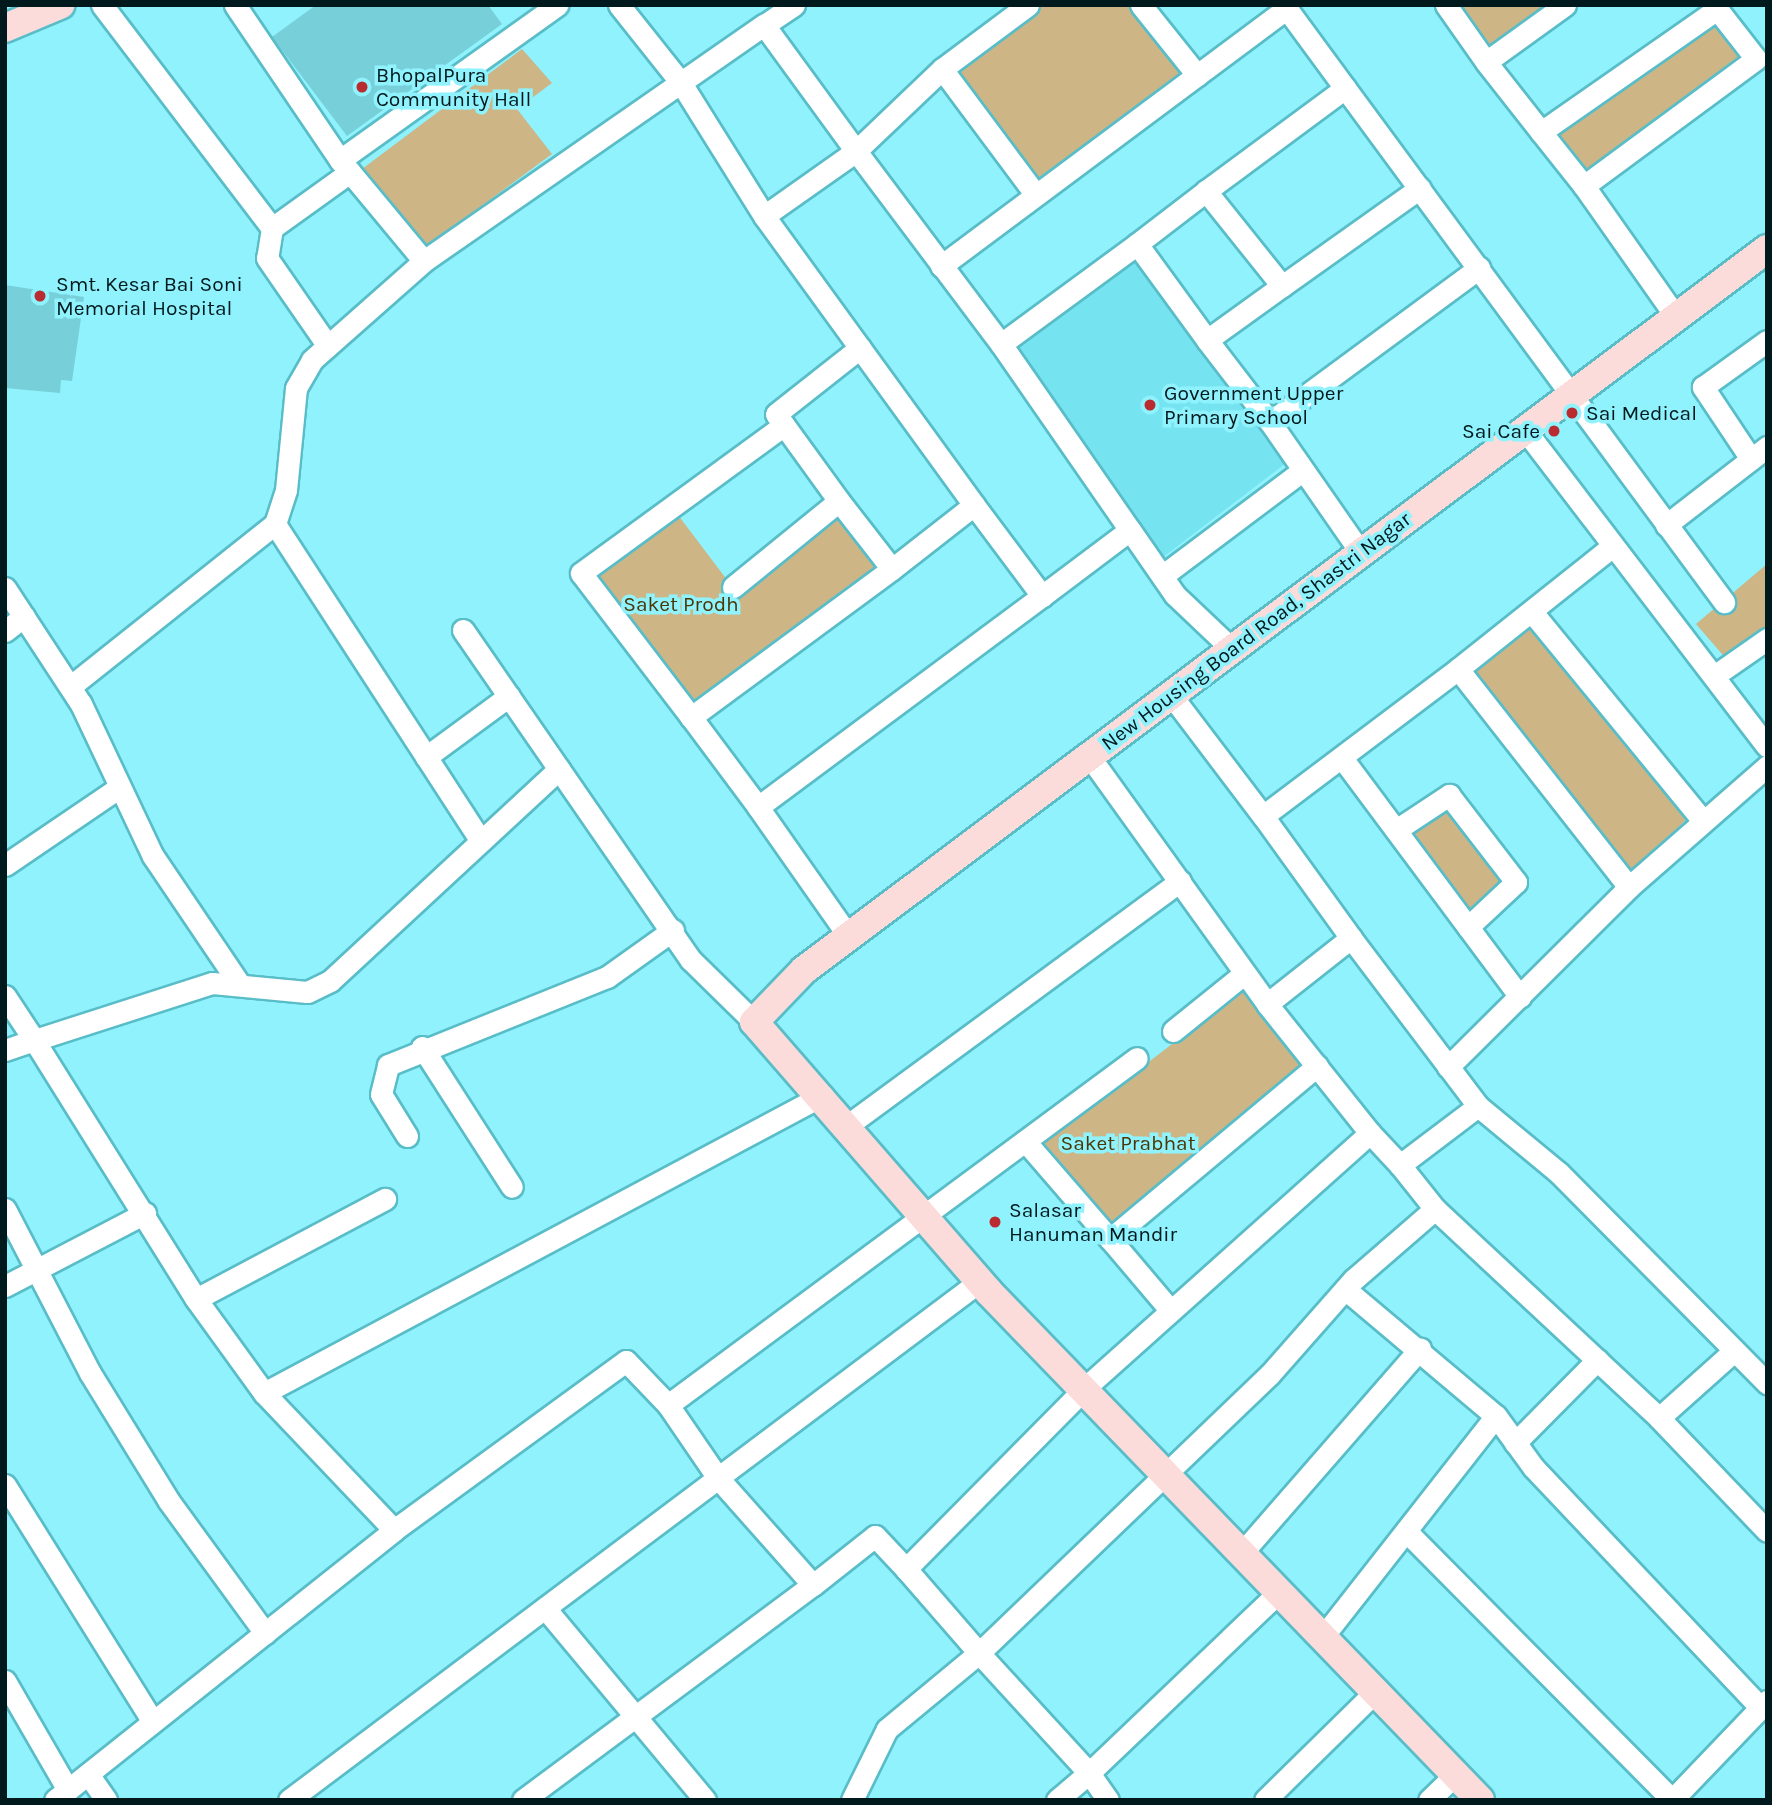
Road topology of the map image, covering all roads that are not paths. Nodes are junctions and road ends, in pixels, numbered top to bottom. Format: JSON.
{"nodes":[{"id":1,"x":15,"y":5,"type":"edge"},
{"id":2,"x":60,"y":5,"type":"edge"},
{"id":3,"x":102,"y":5,"type":"edge"},
{"id":4,"x":235,"y":5,"type":"edge"},
{"id":5,"x":557,"y":5,"type":"edge"},
{"id":6,"x":619,"y":5,"type":"edge"},
{"id":7,"x":794,"y":5,"type":"edge"},
{"id":8,"x":1028,"y":5,"type":"edge"},
{"id":9,"x":1142,"y":5,"type":"edge"},
{"id":10,"x":1446,"y":5,"type":"edge"},
{"id":11,"x":1565,"y":5,"type":"edge"},
{"id":12,"x":1285,"y":7,"type":"edge"},
{"id":13,"x":1716,"y":7,"type":"edge"},
{"id":14,"x":532,"y":13,"type":"edge"},
{"id":15,"x":5,"y":16,"type":"edge"},
{"id":16,"x":764,"y":25,"type":"junction"},
{"id":17,"x":5,"y":28,"type":"edge"},
{"id":18,"x":1761,"y":55,"type":"edge"},
{"id":19,"x":1486,"y":62,"type":"junction"},
{"id":20,"x":942,"y":69,"type":"junction"},
{"id":21,"x":1197,"y":75,"type":"junction"},
{"id":22,"x":681,"y":83,"type":"junction"},
{"id":23,"x":1345,"y":88,"type":"junction"},
{"id":24,"x":1541,"y":132,"type":"junction"},
{"id":25,"x":856,"y":151,"type":"junction"},
{"id":26,"x":345,"y":166,"type":"junction"},
{"id":27,"x":1584,"y":186,"type":"junction"},
{"id":28,"x":1420,"y":188,"type":"junction"},
{"id":29,"x":1206,"y":191,"type":"junction"},
{"id":30,"x":1036,"y":195,"type":"junction"},
{"id":31,"x":764,"y":216,"type":"junction"},
{"id":32,"x":272,"y":228,"type":"junction"},
{"id":33,"x":1137,"y":244,"type":"junction"},
{"id":34,"x":1767,"y":249,"type":"edge"},
{"id":35,"x":424,"y":261,"type":"junction"},
{"id":36,"x":941,"y":266,"type":"junction"},
{"id":37,"x":1479,"y":268,"type":"junction"},
{"id":38,"x":1282,"y":286,"type":"junction"},
{"id":39,"x":1676,"y":317,"type":"junction"},
{"id":40,"x":1207,"y":340,"type":"junction"},
{"id":41,"x":1767,"y":341,"type":"edge"},
{"id":42,"x":1001,"y":344,"type":"junction"},
{"id":43,"x":328,"y":346,"type":"junction"},
{"id":44,"x":860,"y":348,"type":"junction"},
{"id":45,"x":1569,"y":396,"type":"junction"},
{"id":46,"x":1270,"y":422,"type":"junction"},
{"id":47,"x":784,"y":425,"type":"junction"},
{"id":48,"x":1525,"y":430,"type":"junction"},
{"id":49,"x":1759,"y":453,"type":"edge"},
{"id":50,"x":1303,"y":470,"type":"junction"},
{"id":51,"x":839,"y":501,"type":"junction"},
{"id":52,"x":974,"y":505,"type":"junction"},
{"id":53,"x":275,"y":524,"type":"junction"},
{"id":54,"x":1666,"y":525,"type":"junction"},
{"id":55,"x":1130,"y":530,"type":"junction"},
{"id":56,"x":1610,"y":548,"type":"junction"},
{"id":57,"x":1361,"y":553,"type":"junction"},
{"id":58,"x":892,"y":569,"type":"junction"},
{"id":59,"x":1162,"y":576,"type":"junction"},
{"id":60,"x":733,"y":587,"type":"dead end"},
{"id":61,"x":5,"y":588,"type":"edge"},
{"id":62,"x":1042,"y":596,"type":"junction"},
{"id":63,"x":1724,"y":602,"type":"dead end"},
{"id":64,"x":1532,"y":612,"type":"junction"},
{"id":65,"x":24,"y":616,"type":"junction"},
{"id":66,"x":463,"y":630,"type":"dead end"},
{"id":67,"x":5,"y":631,"type":"edge"},
{"id":68,"x":1767,"y":639,"type":"edge"},
{"id":69,"x":1232,"y":649,"type":"junction"},
{"id":70,"x":1458,"y":669,"type":"junction"},
{"id":71,"x":1714,"y":676,"type":"junction"},
{"id":72,"x":71,"y":686,"type":"junction"},
{"id":73,"x":1171,"y":695,"type":"junction"},
{"id":74,"x":509,"y":696,"type":"junction"},
{"id":75,"x":691,"y":717,"type":"junction"},
{"id":76,"x":1767,"y":746,"type":"edge"},
{"id":77,"x":1089,"y":756,"type":"junction"},
{"id":78,"x":426,"y":757,"type":"junction"},
{"id":79,"x":1342,"y":758,"type":"junction"},
{"id":80,"x":1767,"y":766,"type":"edge"},
{"id":81,"x":559,"y":769,"type":"junction"},
{"id":82,"x":117,"y":789,"type":"junction"},
{"id":83,"x":758,"y":807,"type":"junction"},
{"id":84,"x":1263,"y":816,"type":"junction"},
{"id":85,"x":1702,"y":820,"type":"junction"},
{"id":86,"x":1396,"y":830,"type":"junction"},
{"id":87,"x":481,"y":841,"type":"junction"},
{"id":88,"x":5,"y":865,"type":"edge"},
{"id":89,"x":1180,"y":881,"type":"junction"},
{"id":90,"x":1629,"y":887,"type":"junction"},
{"id":91,"x":1468,"y":927,"type":"junction"},
{"id":92,"x":673,"y":930,"type":"junction"},
{"id":93,"x":849,"y":937,"type":"junction"},
{"id":94,"x":1351,"y":938,"type":"junction"},
{"id":95,"x":1245,"y":973,"type":"junction"},
{"id":96,"x":239,"y":982,"type":"junction"},
{"id":97,"x":5,"y":996,"type":"edge"},
{"id":98,"x":1520,"y":997,"type":"junction"},
{"id":99,"x":1267,"y":1003,"type":"junction"},
{"id":100,"x":754,"y":1022,"type":"junction"},
{"id":101,"x":1173,"y":1031,"type":"dead end"},
{"id":102,"x":34,"y":1040,"type":"junction"},
{"id":103,"x":422,"y":1047,"type":"junction"},
{"id":104,"x":5,"y":1050,"type":"edge"},
{"id":105,"x":1136,"y":1058,"type":"dead end"},
{"id":106,"x":1317,"y":1066,"type":"junction"},
{"id":107,"x":1448,"y":1067,"type":"junction"},
{"id":108,"x":823,"y":1095,"type":"junction"},
{"id":109,"x":1478,"y":1106,"type":"junction"},
{"id":110,"x":848,"y":1125,"type":"junction"},
{"id":111,"x":1370,"y":1133,"type":"junction"},
{"id":112,"x":407,"y":1136,"type":"dead end"},
{"id":113,"x":1025,"y":1141,"type":"junction"},
{"id":114,"x":1400,"y":1165,"type":"junction"},
{"id":115,"x":512,"y":1187,"type":"dead end"},
{"id":116,"x":384,"y":1199,"type":"dead end"},
{"id":117,"x":5,"y":1209,"type":"edge"},
{"id":118,"x":1434,"y":1209,"type":"junction"},
{"id":119,"x":145,"y":1213,"type":"junction"},
{"id":120,"x":924,"y":1215,"type":"junction"},
{"id":121,"x":1110,"y":1239,"type":"junction"},
{"id":122,"x":37,"y":1270,"type":"junction"},
{"id":123,"x":980,"y":1281,"type":"junction"},
{"id":124,"x":5,"y":1286,"type":"edge"},
{"id":125,"x":1345,"y":1289,"type":"junction"},
{"id":126,"x":196,"y":1299,"type":"junction"},
{"id":127,"x":1171,"y":1311,"type":"junction"},
{"id":128,"x":1420,"y":1349,"type":"junction"},
{"id":129,"x":1734,"y":1351,"type":"junction"},
{"id":130,"x":1597,"y":1360,"type":"junction"},
{"id":131,"x":1767,"y":1383,"type":"edge"},
{"id":132,"x":1083,"y":1390,"type":"junction"},
{"id":133,"x":264,"y":1393,"type":"junction"},
{"id":134,"x":668,"y":1405,"type":"junction"},
{"id":135,"x":1496,"y":1416,"type":"junction"},
{"id":136,"x":1659,"y":1418,"type":"junction"},
{"id":137,"x":1515,"y":1443,"type":"junction"},
{"id":138,"x":1164,"y":1476,"type":"junction"},
{"id":139,"x":718,"y":1478,"type":"junction"},
{"id":140,"x":5,"y":1485,"type":"edge"},
{"id":141,"x":394,"y":1530,"type":"junction"},
{"id":142,"x":1406,"y":1531,"type":"junction"},
{"id":143,"x":1767,"y":1531,"type":"edge"},
{"id":144,"x":1240,"y":1555,"type":"junction"},
{"id":145,"x":906,"y":1569,"type":"junction"},
{"id":146,"x":814,"y":1585,"type":"junction"},
{"id":147,"x":1277,"y":1594,"type":"junction"},
{"id":148,"x":545,"y":1608,"type":"junction"},
{"id":149,"x":265,"y":1633,"type":"junction"},
{"id":150,"x":1321,"y":1639,"type":"junction"},
{"id":151,"x":979,"y":1653,"type":"junction"},
{"id":152,"x":5,"y":1681,"type":"edge"},
{"id":153,"x":1373,"y":1694,"type":"junction"},
{"id":154,"x":1763,"y":1704,"type":"edge"},
{"id":155,"x":633,"y":1713,"type":"junction"},
{"id":156,"x":153,"y":1722,"type":"junction"},
{"id":157,"x":1089,"y":1773,"type":"junction"},
{"id":158,"x":88,"y":1774,"type":"junction"},
{"id":159,"x":1455,"y":1775,"type":"junction"},
{"id":160,"x":62,"y":1795,"type":"edge"},
{"id":161,"x":704,"y":1799,"type":"edge"},
{"id":162,"x":106,"y":1800,"type":"edge"},
{"id":163,"x":289,"y":1800,"type":"edge"},
{"id":164,"x":523,"y":1800,"type":"edge"},
{"id":165,"x":852,"y":1800,"type":"edge"},
{"id":166,"x":1057,"y":1800,"type":"edge"},
{"id":167,"x":1108,"y":1800,"type":"edge"},
{"id":168,"x":1265,"y":1800,"type":"edge"},
{"id":169,"x":1429,"y":1800,"type":"edge"},
{"id":170,"x":1480,"y":1800,"type":"edge"}],
"edges":[{"from":1,"to":15,"type":"street"},
{"from":2,"to":17,"type":"street"},
{"from":3,"to":32,"type":"street"},
{"from":4,"to":26,"type":"street"},
{"from":5,"to":14,"type":"street"},
{"from":6,"to":22,"type":"street"},
{"from":7,"to":16,"type":"street"},
{"from":8,"to":20,"type":"street"},
{"from":9,"to":21,"type":"street"},
{"from":10,"to":19,"type":"street"},
{"from":11,"to":19,"type":"street"},
{"from":12,"to":21,"type":"street"},
{"from":12,"to":23,"type":"street"},
{"from":13,"to":18,"type":"street"},
{"from":13,"to":24,"type":"street"},
{"from":14,"to":26,"type":"street"},
{"from":16,"to":22,"type":"street"},
{"from":16,"to":25,"type":"street"},
{"from":18,"to":27,"type":"street"},
{"from":19,"to":24,"type":"street"},
{"from":20,"to":25,"type":"street"},
{"from":20,"to":30,"type":"street"},
{"from":21,"to":30,"type":"street"},
{"from":22,"to":31,"type":"street"},
{"from":22,"to":35,"type":"street"},
{"from":23,"to":28,"type":"street"},
{"from":23,"to":29,"type":"street"},
{"from":24,"to":27,"type":"street"},
{"from":25,"to":31,"type":"street"},
{"from":25,"to":36,"type":"street"},
{"from":26,"to":32,"type":"street"},
{"from":26,"to":35,"type":"street"},
{"from":27,"to":39,"type":"street"},
{"from":28,"to":37,"type":"street"},
{"from":28,"to":38,"type":"street"},
{"from":29,"to":33,"type":"street"},
{"from":29,"to":38,"type":"street"},
{"from":30,"to":36,"type":"street"},
{"from":31,"to":44,"type":"street"},
{"from":32,"to":43,"type":"street"},
{"from":33,"to":40,"type":"street"},
{"from":33,"to":42,"type":"street"},
{"from":34,"to":39,"type":"street","name":"New Housing Board Road, Shastri Nagar"},
{"from":35,"to":43,"type":"street"},
{"from":36,"to":42,"type":"street"},
{"from":37,"to":45,"type":"street"},
{"from":37,"to":46,"type":"street"},
{"from":38,"to":40,"type":"street"},
{"from":39,"to":45,"type":"street","name":"New Housing Board Road, Shastri Nagar"},
{"from":40,"to":46,"type":"street"},
{"from":41,"to":49,"type":"street"},
{"from":42,"to":55,"type":"street"},
{"from":43,"to":53,"type":"street"},
{"from":44,"to":47,"type":"street"},
{"from":44,"to":52,"type":"street"},
{"from":45,"to":48,"type":"street","name":"New Housing Board Road, Shastri Nagar"},
{"from":45,"to":54,"type":"street"},
{"from":46,"to":50,"type":"street"},
{"from":47,"to":51,"type":"street"},
{"from":47,"to":75,"type":"street"},
{"from":48,"to":56,"type":"street"},
{"from":48,"to":57,"type":"street","name":"New Housing Board Road, Shastri Nagar"},
{"from":49,"to":54,"type":"street"},
{"from":50,"to":57,"type":"street"},
{"from":50,"to":59,"type":"street"},
{"from":51,"to":58,"type":"street"},
{"from":51,"to":60,"type":"street"},
{"from":52,"to":58,"type":"street"},
{"from":52,"to":62,"type":"street"},
{"from":53,"to":72,"type":"street"},
{"from":53,"to":78,"type":"street"},
{"from":54,"to":63,"type":"street"},
{"from":55,"to":59,"type":"street"},
{"from":55,"to":62,"type":"street"},
{"from":56,"to":64,"type":"street"},
{"from":56,"to":71,"type":"street"},
{"from":57,"to":69,"type":"street","name":"New Housing Board Road, Shastri Nagar"},
{"from":58,"to":75,"type":"street"},
{"from":59,"to":69,"type":"street"},
{"from":61,"to":65,"type":"street"},
{"from":62,"to":83,"type":"street"},
{"from":64,"to":70,"type":"street"},
{"from":64,"to":85,"type":"street"},
{"from":65,"to":67,"type":"street"},
{"from":65,"to":72,"type":"street"},
{"from":66,"to":74,"type":"street"},
{"from":68,"to":71,"type":"street"},
{"from":69,"to":73,"type":"street","name":"New Housing Board Road, Shastri Nagar"},
{"from":70,"to":79,"type":"street"},
{"from":70,"to":90,"type":"street"},
{"from":71,"to":76,"type":"street"},
{"from":72,"to":82,"type":"street"},
{"from":73,"to":77,"type":"street","name":"New Housing Board Road, Shastri Nagar"},
{"from":73,"to":84,"type":"street"},
{"from":74,"to":78,"type":"street"},
{"from":74,"to":81,"type":"street"},
{"from":75,"to":83,"type":"street"},
{"from":77,"to":89,"type":"street"},
{"from":77,"to":93,"type":"street","name":"New Housing Board Road, Shastri Nagar"},
{"from":78,"to":87,"type":"street"},
{"from":79,"to":84,"type":"street"},
{"from":79,"to":86,"type":"street"},
{"from":80,"to":85,"type":"street"},
{"from":81,"to":87,"type":"street"},
{"from":81,"to":92,"type":"street"},
{"from":82,"to":88,"type":"street"},
{"from":82,"to":96,"type":"street"},
{"from":83,"to":93,"type":"street"},
{"from":84,"to":94,"type":"street"},
{"from":85,"to":90,"type":"street"},
{"from":86,"to":91,"type":"street"},
{"from":86,"to":91,"type":"street"},
{"from":87,"to":96,"type":"street"},
{"from":89,"to":95,"type":"street"},
{"from":89,"to":110,"type":"street"},
{"from":90,"to":98,"type":"street"},
{"from":91,"to":98,"type":"street"},
{"from":92,"to":100,"type":"street"},
{"from":92,"to":103,"type":"street"},
{"from":93,"to":100,"type":"street","name":"New Housing Board Road, Shastri Nagar"},
{"from":94,"to":99,"type":"street"},
{"from":94,"to":107,"type":"street"},
{"from":95,"to":99,"type":"street"},
{"from":95,"to":101,"type":"street"},
{"from":96,"to":102,"type":"street"},
{"from":97,"to":102,"type":"street"},
{"from":98,"to":107,"type":"street"},
{"from":99,"to":106,"type":"street"},
{"from":100,"to":108,"type":"street"},
{"from":102,"to":104,"type":"street"},
{"from":102,"to":119,"type":"street"},
{"from":103,"to":112,"type":"street"},
{"from":103,"to":115,"type":"street"},
{"from":105,"to":113,"type":"street"},
{"from":106,"to":111,"type":"street"},
{"from":106,"to":121,"type":"street"},
{"from":107,"to":109,"type":"street"},
{"from":108,"to":110,"type":"street"},
{"from":108,"to":133,"type":"street"},
{"from":109,"to":114,"type":"street"},
{"from":109,"to":129,"type":"street"},
{"from":110,"to":120,"type":"street"},
{"from":111,"to":114,"type":"street"},
{"from":111,"to":127,"type":"street"},
{"from":113,"to":120,"type":"street"},
{"from":113,"to":121,"type":"street"},
{"from":114,"to":118,"type":"street"},
{"from":116,"to":126,"type":"street"},
{"from":117,"to":122,"type":"street"},
{"from":118,"to":125,"type":"street"},
{"from":118,"to":130,"type":"street"},
{"from":119,"to":122,"type":"street"},
{"from":119,"to":126,"type":"street"},
{"from":120,"to":123,"type":"street"},
{"from":120,"to":134,"type":"street"},
{"from":121,"to":127,"type":"street"},
{"from":122,"to":124,"type":"street"},
{"from":122,"to":149,"type":"street"},
{"from":123,"to":132,"type":"street"},
{"from":123,"to":139,"type":"street"},
{"from":125,"to":128,"type":"street"},
{"from":125,"to":138,"type":"street"},
{"from":126,"to":133,"type":"street"},
{"from":127,"to":132,"type":"street"},
{"from":128,"to":135,"type":"street"},
{"from":128,"to":144,"type":"street"},
{"from":129,"to":131,"type":"street"},
{"from":129,"to":136,"type":"street"},
{"from":130,"to":136,"type":"street"},
{"from":130,"to":137,"type":"street"},
{"from":132,"to":138,"type":"street"},
{"from":132,"to":145,"type":"street"},
{"from":133,"to":141,"type":"street"},
{"from":134,"to":139,"type":"street"},
{"from":134,"to":141,"type":"street"},
{"from":135,"to":137,"type":"street"},
{"from":135,"to":142,"type":"street"},
{"from":136,"to":143,"type":"street"},
{"from":137,"to":154,"type":"street"},
{"from":138,"to":144,"type":"street"},
{"from":138,"to":151,"type":"street"},
{"from":139,"to":146,"type":"street"},
{"from":139,"to":148,"type":"street"},
{"from":140,"to":156,"type":"street"},
{"from":141,"to":149,"type":"street"},
{"from":142,"to":150,"type":"street"},
{"from":142,"to":154,"type":"street"},
{"from":144,"to":147,"type":"street"},
{"from":145,"to":146,"type":"street"},
{"from":145,"to":151,"type":"street"},
{"from":146,"to":155,"type":"street"},
{"from":147,"to":150,"type":"street"},
{"from":147,"to":157,"type":"street"},
{"from":148,"to":155,"type":"street"},
{"from":148,"to":163,"type":"street"},
{"from":149,"to":156,"type":"street"},
{"from":150,"to":153,"type":"street"},
{"from":151,"to":157,"type":"street"},
{"from":151,"to":165,"type":"street"},
{"from":152,"to":160,"type":"street"},
{"from":153,"to":159,"type":"street"},
{"from":153,"to":168,"type":"street"},
{"from":155,"to":161,"type":"street"},
{"from":155,"to":164,"type":"street"},
{"from":156,"to":158,"type":"street"},
{"from":157,"to":166,"type":"street"},
{"from":157,"to":167,"type":"street"},
{"from":158,"to":160,"type":"street"},
{"from":158,"to":162,"type":"street"},
{"from":159,"to":169,"type":"street"},
{"from":159,"to":170,"type":"street"}]}
